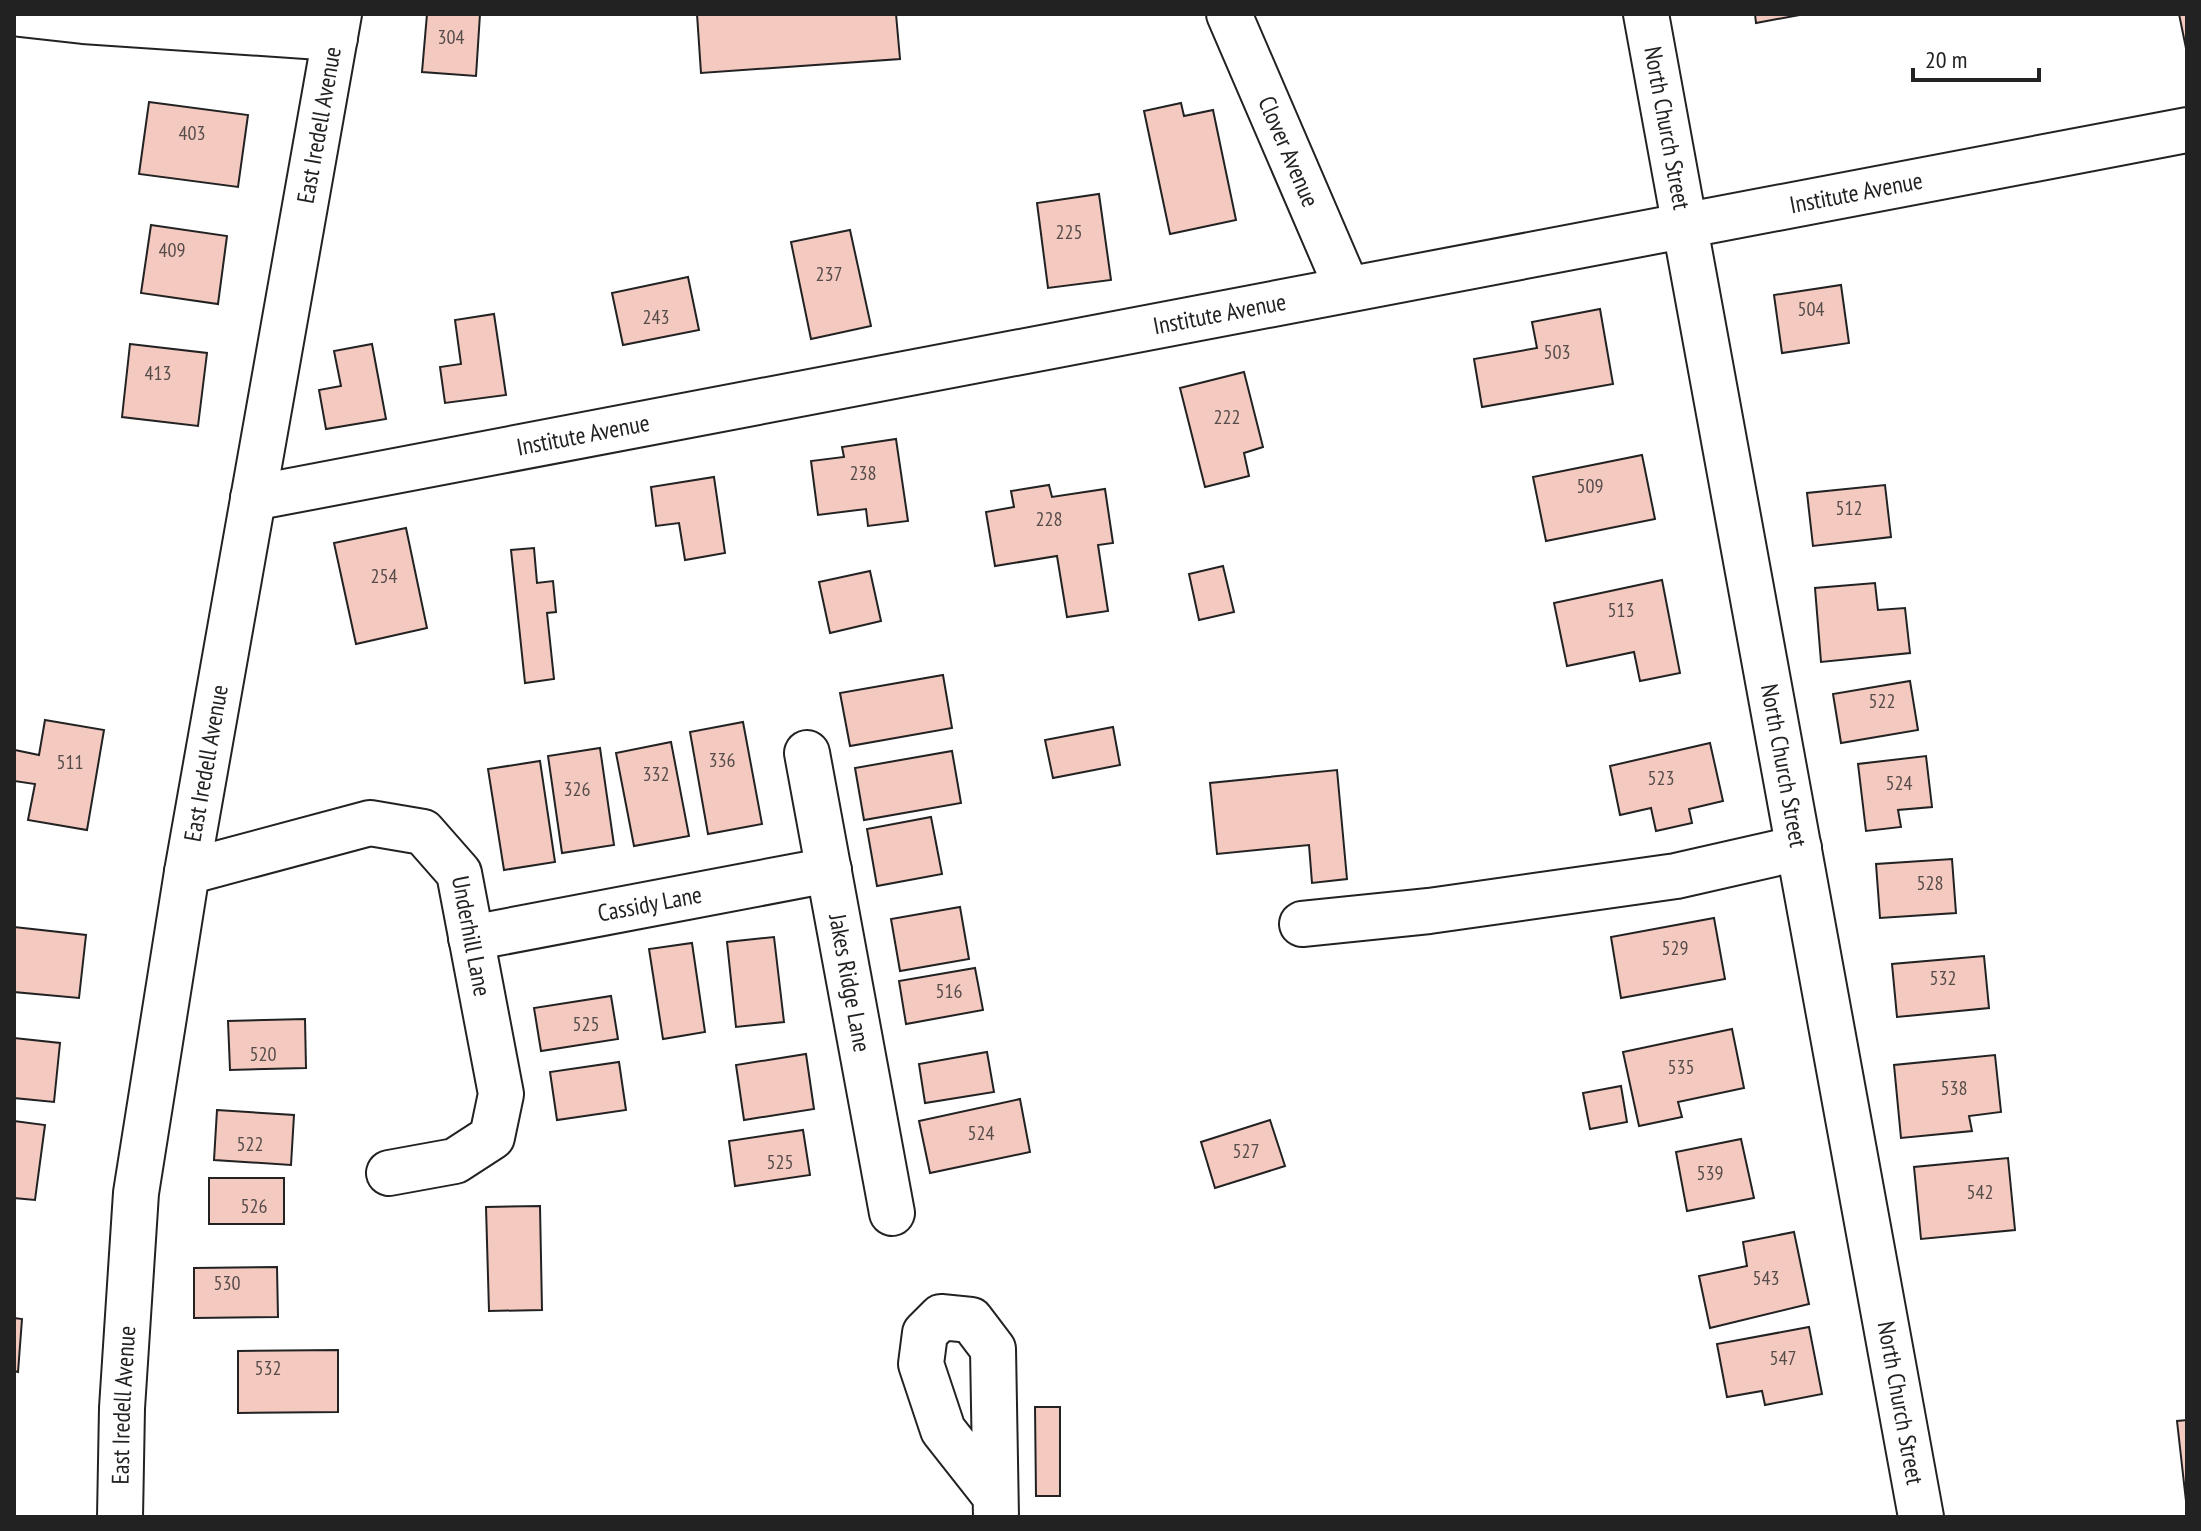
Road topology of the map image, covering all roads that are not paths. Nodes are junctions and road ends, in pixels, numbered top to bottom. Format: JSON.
{"nodes":[{"id":1,"x":20,"y":14,"type":"edge"},
{"id":2,"x":1229,"y":14,"type":"edge"},
{"id":3,"x":1646,"y":14,"type":"edge"},
{"id":4,"x":337,"y":26,"type":"edge"},
{"id":5,"x":2187,"y":130,"type":"edge"},
{"id":6,"x":1686,"y":224,"type":"junction"},
{"id":7,"x":1347,"y":288,"type":"junction"},
{"id":8,"x":253,"y":498,"type":"junction"},
{"id":9,"x":807,"y":753,"type":"dead end"},
{"id":10,"x":1799,"y":848,"type":"junction"},
{"id":11,"x":829,"y":870,"type":"junction"},
{"id":12,"x":187,"y":872,"type":"junction"},
{"id":13,"x":1302,"y":924,"type":"dead end"},
{"id":14,"x":471,"y":938,"type":"junction"},
{"id":15,"x":389,"y":1173,"type":"dead end"},
{"id":16,"x":892,"y":1213,"type":"dead end"},
{"id":17,"x":120,"y":1517,"type":"edge"},
{"id":18,"x":1921,"y":1517,"type":"edge"}],
"edges":[{"from":1,"to":4,"type":"street"},
{"from":2,"to":7,"type":"street","name":"Clover Avenue"},
{"from":3,"to":6,"type":"street","name":"North Church Street"},
{"from":4,"to":8,"type":"street","name":"East Iredell Avenue"},
{"from":5,"to":6,"type":"street","name":"Institute Avenue"},
{"from":6,"to":7,"type":"street","name":"Institute Avenue"},
{"from":6,"to":10,"type":"street","name":"North Church Street"},
{"from":7,"to":8,"type":"street","name":"Institute Avenue"},
{"from":8,"to":12,"type":"street","name":"East Iredell Avenue"},
{"from":9,"to":11,"type":"street","name":"Jakes Ridge Lane"},
{"from":10,"to":13,"type":"street"},
{"from":10,"to":18,"type":"street","name":"North Church Street"},
{"from":11,"to":14,"type":"street","name":"Cassidy Lane"},
{"from":11,"to":16,"type":"street","name":"Jakes Ridge Lane"},
{"from":12,"to":14,"type":"street","name":"Underhill Lane"},
{"from":12,"to":17,"type":"street","name":"East Iredell Avenue"},
{"from":14,"to":15,"type":"street","name":"Underhill Lane"}]}
